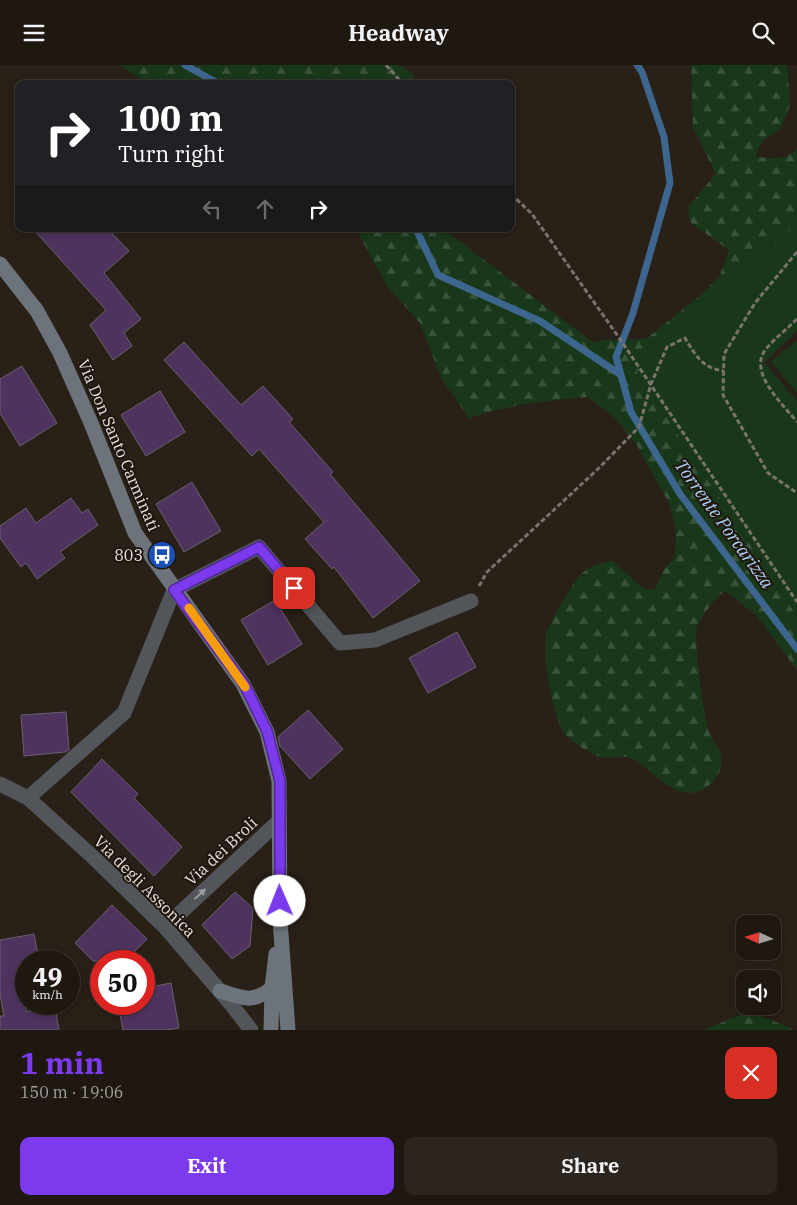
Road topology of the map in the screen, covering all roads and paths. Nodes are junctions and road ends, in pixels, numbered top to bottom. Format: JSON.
{"nodes":[{"id":1,"x":386,"y":65,"type":"edge"},
{"id":2,"x":399,"y":80,"type":"edge"},
{"id":3,"x":515,"y":197,"type":"edge"},
{"id":4,"x":797,"y":252,"type":"edge"},
{"id":5,"x":0,"y":264,"type":"edge"},
{"id":6,"x":797,"y":319,"type":"edge"},
{"id":7,"x":724,"y":371,"type":"junction"},
{"id":8,"x":651,"y":384,"type":"junction"},
{"id":9,"x":797,"y":422,"type":"edge"},
{"id":10,"x":797,"y":493,"type":"edge"},
{"id":11,"x":174,"y":590,"type":"junction"},
{"id":12,"x":471,"y":601,"type":"joint"},
{"id":13,"x":797,"y":602,"type":"edge"},
{"id":14,"x":0,"y":784,"type":"edge"},
{"id":15,"x":28,"y":798,"type":"junction"},
{"id":16,"x":278,"y":821,"type":"junction"},
{"id":17,"x":280,"y":920,"type":"junction"},
{"id":18,"x":164,"y":927,"type":"junction"},
{"id":19,"x":272,"y":987,"type":"junction"},
{"id":20,"x":220,"y":991,"type":"junction"},
{"id":21,"x":251,"y":1030,"type":"edge"},
{"id":22,"x":271,"y":1030,"type":"edge"},
{"id":23,"x":288,"y":1030,"type":"edge"}],
"edges":[{"from":1,"to":2,"type":"path"},
{"from":3,"to":8,"type":"path"},
{"from":4,"to":7,"type":"path"},
{"from":5,"to":11,"type":"main road","name":"Via Don Santo Carminati"},
{"from":6,"to":9,"type":"path"},
{"from":7,"to":8,"type":"path"},
{"from":7,"to":10,"type":"path"},
{"from":8,"to":12,"type":"path"},
{"from":8,"to":13,"type":"path"},
{"from":11,"to":12,"type":"street"},
{"from":11,"to":15,"type":"street"},
{"from":11,"to":16,"type":"main road","name":"Via Don Santo Carminati"},
{"from":14,"to":15,"type":"street","name":"Via degli Assonica"},
{"from":15,"to":18,"type":"street","name":"Via degli Assonica"},
{"from":16,"to":17,"type":"main road","name":"Via Don Santo Carminati"},
{"from":18,"to":16,"type":"street","name":"Via dei Broli","one_way":true},
{"from":17,"to":19,"type":"main road","name":"Via Don Santo Carminati"},
{"from":17,"to":23,"type":"main road","name":"Via Don Santo Carminati"},
{"from":18,"to":20,"type":"street","name":"Via degli Assonica"},
{"from":19,"to":20,"type":"main road"},
{"from":19,"to":22,"type":"main road","name":"Via Don Santo Carminati"},
{"from":20,"to":21,"type":"street","name":"Via degli Assonica"}]}
